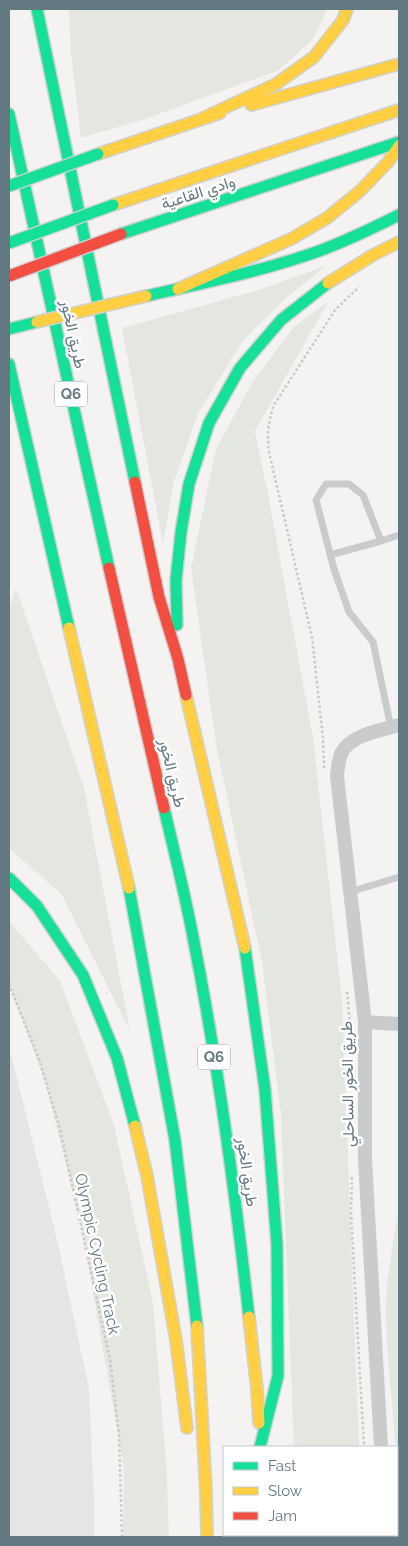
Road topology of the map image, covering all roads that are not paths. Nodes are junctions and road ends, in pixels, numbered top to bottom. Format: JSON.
{"nodes":[{"id":1,"x":36,"y":9,"type":"edge"},
{"id":2,"x":44,"y":9,"type":"edge"},
{"id":3,"x":347,"y":9,"type":"edge"},
{"id":4,"x":42,"y":38,"type":"junction"},
{"id":5,"x":399,"y":64,"type":"edge"},
{"id":6,"x":399,"y":110,"type":"edge"},
{"id":7,"x":9,"y":114,"type":"edge"},
{"id":8,"x":203,"y":118,"type":"junction"},
{"id":9,"x":399,"y":144,"type":"edge"},
{"id":10,"x":9,"y":186,"type":"edge"},
{"id":11,"x":399,"y":215,"type":"edge"},
{"id":12,"x":399,"y":242,"type":"edge"},
{"id":13,"x":9,"y":244,"type":"edge"},
{"id":14,"x":9,"y":276,"type":"edge"},
{"id":15,"x":178,"y":288,"type":"junction"},
{"id":16,"x":9,"y":329,"type":"edge"},
{"id":17,"x":9,"y":364,"type":"edge"},
{"id":18,"x":399,"y":535,"type":"edge"},
{"id":19,"x":381,"y":541,"type":"junction"},
{"id":20,"x":330,"y":555,"type":"junction"},
{"id":21,"x":178,"y":659,"type":"junction"},
{"id":22,"x":395,"y":726,"type":"edge"},
{"id":23,"x":399,"y":877,"type":"edge"},
{"id":24,"x":9,"y":878,"type":"edge"},
{"id":25,"x":350,"y":892,"type":"junction"},
{"id":26,"x":365,"y":1022,"type":"junction"},
{"id":27,"x":399,"y":1024,"type":"edge"},
{"id":28,"x":188,"y":1437,"type":"dead end"},
{"id":29,"x":260,"y":1446,"type":"edge"},
{"id":30,"x":260,"y":1446,"type":"edge"},
{"id":31,"x":380,"y":1446,"type":"edge"},
{"id":32,"x":195,"y":1465,"type":"dead end"},
{"id":33,"x":206,"y":1491,"type":"junction"},
{"id":34,"x":207,"y":1537,"type":"edge"}],
"edges":[{"from":1,"to":4,"type":"main road"},
{"from":2,"to":4,"type":"main road"},
{"from":3,"to":8,"type":"main road"},
{"from":4,"to":21,"type":"main road"},
{"from":5,"to":8,"type":"main road"},
{"from":6,"to":13,"type":"main road","name":"وادي القاعية","bridge":true},
{"from":7,"to":30,"type":"main road","name":"طريق الخور","number":"Q6"},
{"from":8,"to":10,"type":"main road","bridge":true},
{"from":9,"to":14,"type":"main road","name":"وادي القاعية","bridge":true},
{"from":9,"to":15,"type":"main road"},
{"from":11,"to":15,"type":"main road"},
{"from":12,"to":21,"type":"main road"},
{"from":15,"to":16,"type":"main road","bridge":true},
{"from":17,"to":33,"type":"main road"},
{"from":18,"to":19,"type":"lane"},
{"from":19,"to":20,"type":"lane"},
{"from":19,"to":20,"type":"lane"},
{"from":20,"to":22,"type":"lane"},
{"from":21,"to":29,"type":"main road"},
{"from":22,"to":25,"type":"street","name":"طريق الخور الساحلي"},
{"from":23,"to":25,"type":"lane"},
{"from":24,"to":28,"type":"main road"},
{"from":25,"to":26,"type":"street","name":"طريق الخور الساحلي"},
{"from":26,"to":27,"type":"street"},
{"from":26,"to":31,"type":"street","name":"طريق الخور الساحلي"},
{"from":32,"to":33,"type":"main road"},
{"from":33,"to":34,"type":"main road"}]}
